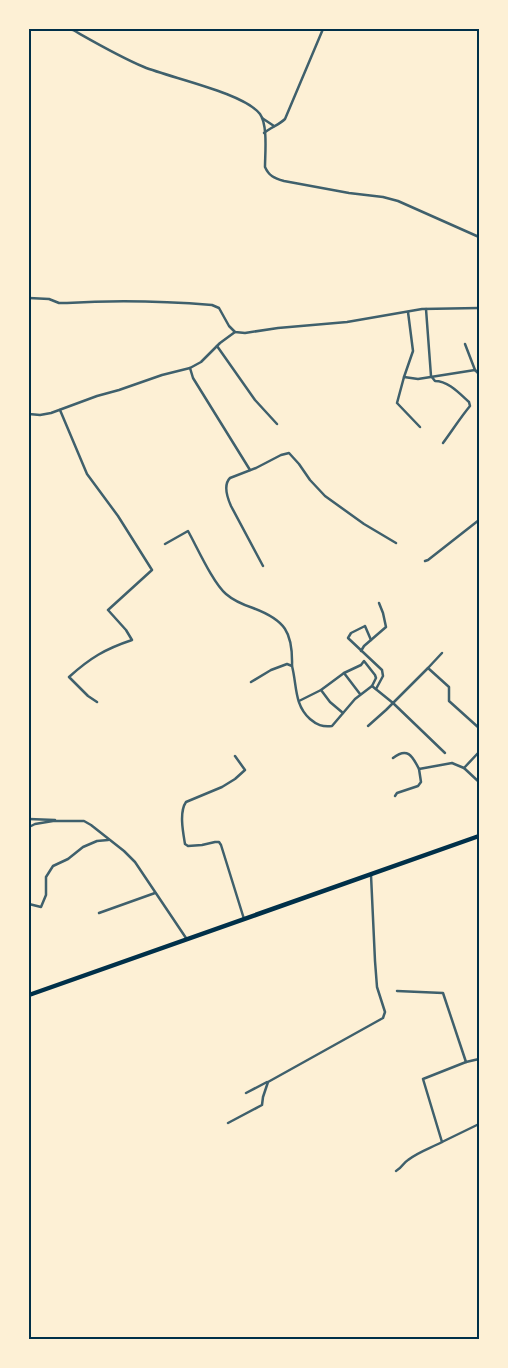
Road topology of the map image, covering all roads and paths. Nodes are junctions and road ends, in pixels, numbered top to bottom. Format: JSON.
{"nodes":[{"id":1,"x":67,"y":29,"type":"edge"},
{"id":2,"x":323,"y":29,"type":"edge"},
{"id":3,"x":262,"y":118,"type":"junction"},
{"id":4,"x":274,"y":126,"type":"junction"},
{"id":5,"x":264,"y":133,"type":"junction"},
{"id":6,"x":479,"y":237,"type":"edge"},
{"id":7,"x":29,"y":298,"type":"edge"},
{"id":8,"x":479,"y":308,"type":"edge"},
{"id":9,"x":426,"y":309,"type":"junction"},
{"id":10,"x":408,"y":311,"type":"junction"},
{"id":11,"x":234,"y":332,"type":"junction"},
{"id":12,"x":465,"y":344,"type":"dead end"},
{"id":13,"x":217,"y":346,"type":"junction"},
{"id":14,"x":190,"y":368,"type":"junction"},
{"id":15,"x":475,"y":370,"type":"junction"},
{"id":16,"x":479,"y":374,"type":"edge"},
{"id":17,"x":432,"y":376,"type":"junction"},
{"id":18,"x":404,"y":377,"type":"junction"},
{"id":19,"x":60,"y":410,"type":"junction"},
{"id":20,"x":29,"y":414,"type":"edge"},
{"id":21,"x":276,"y":424,"type":"dead end"},
{"id":22,"x":420,"y":427,"type":"dead end"},
{"id":23,"x":443,"y":443,"type":"dead end"},
{"id":24,"x":250,"y":470,"type":"junction"},
{"id":25,"x":479,"y":520,"type":"edge"},
{"id":26,"x":396,"y":543,"type":"dead end"},
{"id":27,"x":165,"y":544,"type":"dead end"},
{"id":28,"x":425,"y":561,"type":"dead end"},
{"id":29,"x":262,"y":566,"type":"dead end"},
{"id":30,"x":379,"y":603,"type":"dead end"},
{"id":31,"x":371,"y":640,"type":"junction"},
{"id":32,"x":361,"y":651,"type":"junction"},
{"id":33,"x":442,"y":653,"type":"dead end"},
{"id":34,"x":292,"y":666,"type":"junction"},
{"id":35,"x":428,"y":668,"type":"junction"},
{"id":36,"x":344,"y":673,"type":"junction"},
{"id":37,"x":252,"y":682,"type":"dead end"},
{"id":38,"x":372,"y":686,"type":"junction"},
{"id":39,"x":376,"y":689,"type":"junction"},
{"id":40,"x":321,"y":690,"type":"junction"},
{"id":41,"x":360,"y":694,"type":"junction"},
{"id":42,"x":97,"y":702,"type":"dead end"},
{"id":43,"x":299,"y":702,"type":"junction"},
{"id":44,"x":393,"y":703,"type":"junction"},
{"id":45,"x":343,"y":713,"type":"junction"},
{"id":46,"x":368,"y":726,"type":"dead end"},
{"id":47,"x":479,"y":728,"type":"edge"},
{"id":48,"x":479,"y":752,"type":"edge"},
{"id":49,"x":445,"y":753,"type":"dead end"},
{"id":50,"x":235,"y":756,"type":"dead end"},
{"id":51,"x":393,"y":758,"type":"dead end"},
{"id":52,"x":464,"y":768,"type":"junction"},
{"id":53,"x":418,"y":769,"type":"junction"},
{"id":54,"x":479,"y":782,"type":"edge"},
{"id":55,"x":395,"y":796,"type":"dead end"},
{"id":56,"x":29,"y":819,"type":"edge"},
{"id":57,"x":57,"y":821,"type":"junction"},
{"id":58,"x":29,"y":827,"type":"edge"},
{"id":59,"x":479,"y":836,"type":"edge"},
{"id":60,"x":110,"y":840,"type":"junction"},
{"id":61,"x":371,"y":874,"type":"junction"},
{"id":62,"x":156,"y":894,"type":"junction"},
{"id":63,"x":29,"y":904,"type":"edge"},
{"id":64,"x":99,"y":913,"type":"dead end"},
{"id":65,"x":244,"y":919,"type":"junction"},
{"id":66,"x":187,"y":939,"type":"junction"},
{"id":67,"x":397,"y":991,"type":"dead end"},
{"id":68,"x":29,"y":995,"type":"edge"},
{"id":69,"x":479,"y":1060,"type":"edge"},
{"id":70,"x":466,"y":1062,"type":"junction"},
{"id":71,"x":268,"y":1082,"type":"junction"},
{"id":72,"x":246,"y":1093,"type":"dead end"},
{"id":73,"x":228,"y":1123,"type":"dead end"},
{"id":74,"x":479,"y":1124,"type":"edge"},
{"id":75,"x":442,"y":1142,"type":"junction"},
{"id":76,"x":396,"y":1171,"type":"dead end"}],
"edges":[{"from":1,"to":3,"type":"street"},
{"from":2,"to":4,"type":"street"},
{"from":3,"to":4,"type":"street"},
{"from":3,"to":5,"type":"street"},
{"from":4,"to":5,"type":"street"},
{"from":5,"to":6,"type":"street"},
{"from":7,"to":11,"type":"street"},
{"from":8,"to":9,"type":"street"},
{"from":9,"to":10,"type":"street"},
{"from":9,"to":17,"type":"street"},
{"from":10,"to":11,"type":"street"},
{"from":10,"to":18,"type":"street"},
{"from":11,"to":13,"type":"street"},
{"from":12,"to":15,"type":"street"},
{"from":13,"to":14,"type":"street"},
{"from":13,"to":21,"type":"street"},
{"from":14,"to":19,"type":"street"},
{"from":14,"to":24,"type":"street"},
{"from":15,"to":16,"type":"street"},
{"from":15,"to":17,"type":"street"},
{"from":17,"to":18,"type":"street"},
{"from":17,"to":23,"type":"street"},
{"from":18,"to":22,"type":"street"},
{"from":19,"to":20,"type":"street"},
{"from":19,"to":42,"type":"street"},
{"from":24,"to":26,"type":"street"},
{"from":24,"to":29,"type":"street"},
{"from":25,"to":28,"type":"street"},
{"from":27,"to":34,"type":"street"},
{"from":30,"to":31,"type":"street"},
{"from":31,"to":32,"type":"street"},
{"from":31,"to":32,"type":"street"},
{"from":32,"to":39,"type":"street"},
{"from":33,"to":35,"type":"street"},
{"from":34,"to":37,"type":"street"},
{"from":34,"to":43,"type":"street"},
{"from":35,"to":44,"type":"street"},
{"from":35,"to":47,"type":"street"},
{"from":36,"to":38,"type":"street"},
{"from":36,"to":40,"type":"street"},
{"from":36,"to":41,"type":"street"},
{"from":38,"to":39,"type":"street"},
{"from":38,"to":41,"type":"street"},
{"from":39,"to":44,"type":"street"},
{"from":40,"to":43,"type":"street"},
{"from":40,"to":45,"type":"street"},
{"from":41,"to":45,"type":"street"},
{"from":43,"to":45,"type":"street"},
{"from":44,"to":46,"type":"street"},
{"from":44,"to":49,"type":"street"},
{"from":48,"to":52,"type":"street"},
{"from":50,"to":65,"type":"street"},
{"from":51,"to":53,"type":"street"},
{"from":52,"to":53,"type":"street"},
{"from":52,"to":54,"type":"street"},
{"from":53,"to":55,"type":"street"},
{"from":56,"to":57,"type":"street"},
{"from":57,"to":58,"type":"street"},
{"from":57,"to":60,"type":"street"},
{"from":59,"to":61,"type":"main road"},
{"from":60,"to":62,"type":"street"},
{"from":60,"to":63,"type":"street"},
{"from":61,"to":65,"type":"main road"},
{"from":61,"to":71,"type":"street"},
{"from":62,"to":64,"type":"street"},
{"from":62,"to":66,"type":"street"},
{"from":65,"to":66,"type":"main road"},
{"from":66,"to":68,"type":"main road"},
{"from":67,"to":70,"type":"street"},
{"from":69,"to":70,"type":"street"},
{"from":70,"to":75,"type":"street"},
{"from":71,"to":72,"type":"street"},
{"from":71,"to":73,"type":"street"},
{"from":74,"to":75,"type":"street"},
{"from":75,"to":76,"type":"street"}]}
